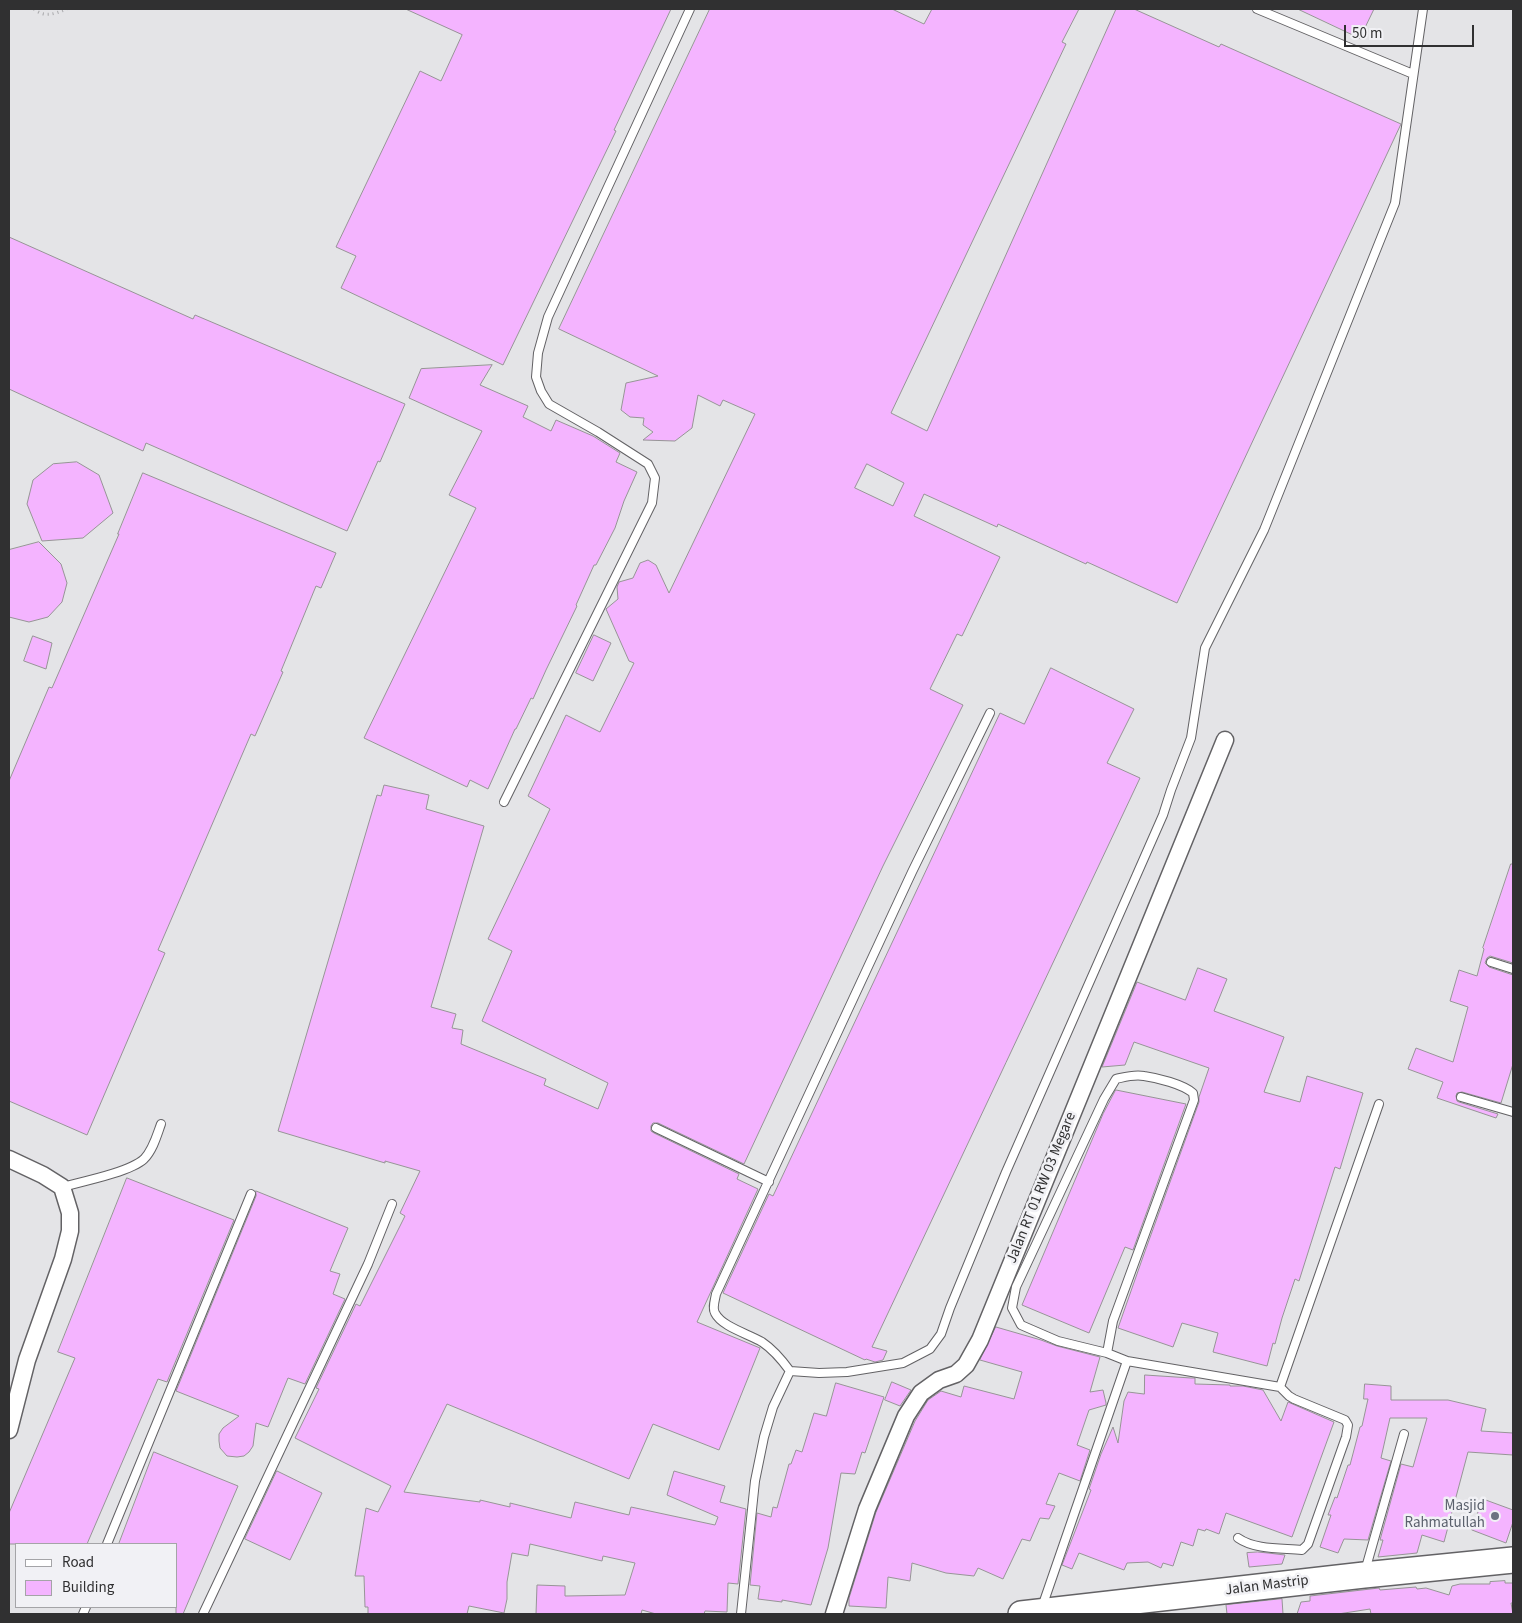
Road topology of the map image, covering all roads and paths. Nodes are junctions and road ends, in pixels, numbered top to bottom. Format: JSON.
{"nodes":[{"id":1,"x":34,"y":9,"type":"edge"},
{"id":2,"x":67,"y":9,"type":"edge"},
{"id":3,"x":690,"y":9,"type":"edge"},
{"id":4,"x":1257,"y":9,"type":"edge"},
{"id":5,"x":1423,"y":9,"type":"edge"},
{"id":6,"x":1413,"y":74,"type":"junction"},
{"id":7,"x":990,"y":713,"type":"dead end"},
{"id":8,"x":1225,"y":740,"type":"dead end"},
{"id":9,"x":504,"y":802,"type":"dead end"},
{"id":10,"x":1491,"y":962,"type":"dead end"},
{"id":11,"x":1513,"y":968,"type":"edge"},
{"id":12,"x":1461,"y":1098,"type":"dead end"},
{"id":13,"x":1378,"y":1104,"type":"dead end"},
{"id":14,"x":1513,"y":1112,"type":"edge"},
{"id":15,"x":162,"y":1124,"type":"dead end"},
{"id":16,"x":656,"y":1128,"type":"dead end"},
{"id":17,"x":9,"y":1159,"type":"edge"},
{"id":18,"x":769,"y":1182,"type":"junction"},
{"id":19,"x":62,"y":1187,"type":"junction"},
{"id":20,"x":251,"y":1194,"type":"dead end"},
{"id":21,"x":392,"y":1204,"type":"dead end"},
{"id":22,"x":1107,"y":1353,"type":"junction"},
{"id":23,"x":1127,"y":1361,"type":"junction"},
{"id":24,"x":790,"y":1370,"type":"junction"},
{"id":25,"x":1280,"y":1387,"type":"junction"},
{"id":26,"x":9,"y":1430,"type":"edge"},
{"id":27,"x":1404,"y":1434,"type":"dead end"},
{"id":28,"x":1238,"y":1538,"type":"dead end"},
{"id":29,"x":107,"y":1543,"type":"edge"},
{"id":30,"x":1513,"y":1560,"type":"edge"},
{"id":31,"x":1364,"y":1575,"type":"junction"},
{"id":32,"x":1030,"y":1613,"type":"edge"},
{"id":33,"x":203,"y":1614,"type":"edge"},
{"id":34,"x":741,"y":1614,"type":"edge"},
{"id":35,"x":834,"y":1614,"type":"edge"}],
"edges":[{"from":1,"to":2,"type":"path"},
{"from":3,"to":9,"type":"lane"},
{"from":4,"to":6,"type":"lane"},
{"from":5,"to":6,"type":"lane"},
{"from":6,"to":24,"type":"lane"},
{"from":7,"to":18,"type":"lane"},
{"from":8,"to":35,"type":"street","name":"Jalan RT 01 RW 03 Megare"},
{"from":10,"to":11,"type":"lane"},
{"from":12,"to":14,"type":"lane"},
{"from":13,"to":25,"type":"lane"},
{"from":15,"to":19,"type":"lane"},
{"from":16,"to":18,"type":"lane"},
{"from":17,"to":19,"type":"street"},
{"from":18,"to":24,"type":"lane"},
{"from":19,"to":26,"type":"street"},
{"from":20,"to":29,"type":"lane"},
{"from":21,"to":33,"type":"lane"},
{"from":22,"to":22,"type":"lane"},
{"from":22,"to":23,"type":"lane"},
{"from":23,"to":25,"type":"lane"},
{"from":23,"to":32,"type":"lane"},
{"from":24,"to":34,"type":"lane"},
{"from":25,"to":28,"type":"lane"},
{"from":27,"to":31,"type":"lane"},
{"from":30,"to":31,"type":"main road","name":"Jalan Mastrip"},
{"from":31,"to":32,"type":"main road","name":"Jalan Mastrip"}]}
